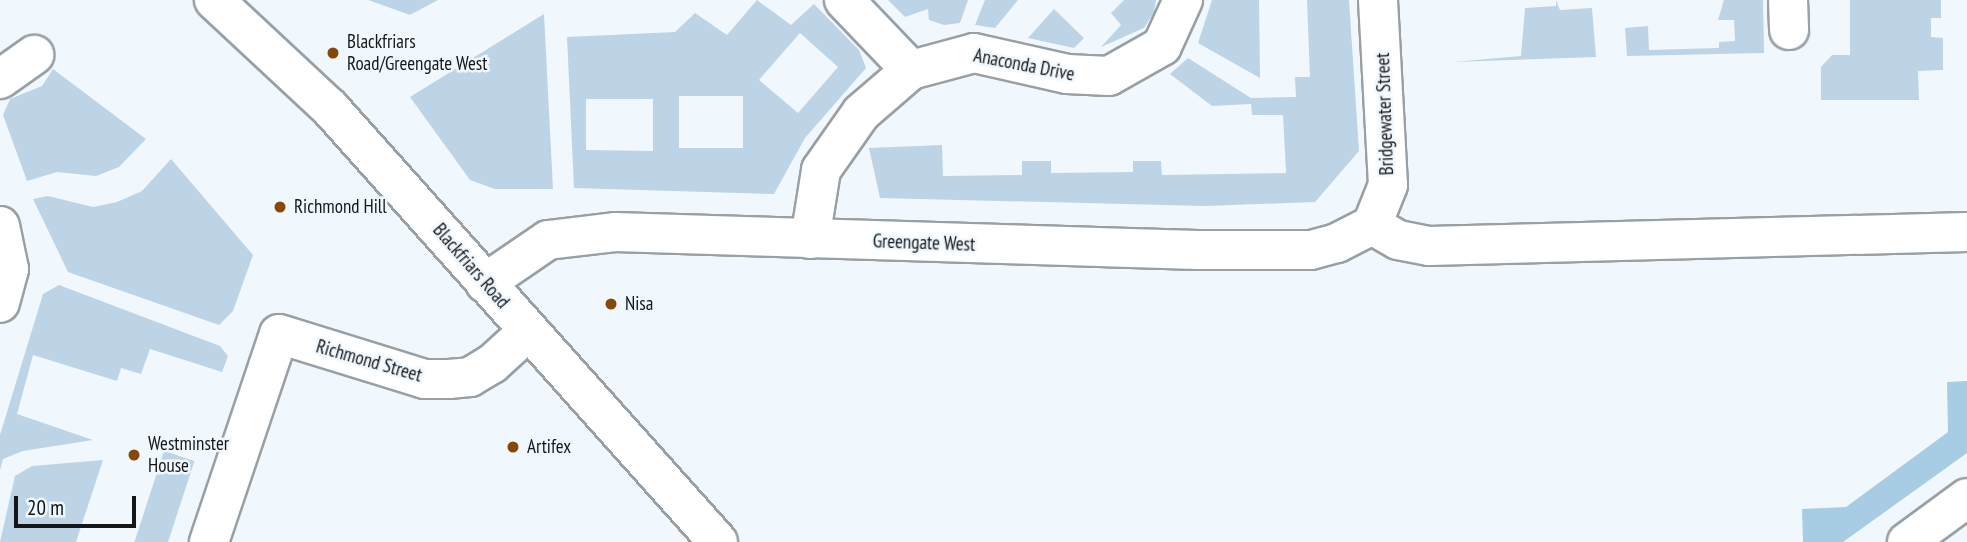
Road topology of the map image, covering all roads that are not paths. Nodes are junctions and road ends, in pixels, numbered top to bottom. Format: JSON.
{"nodes":[{"id":1,"x":214,"y":0,"type":"edge"},
{"id":2,"x":844,"y":0,"type":"edge"},
{"id":3,"x":1182,"y":0,"type":"edge"},
{"id":4,"x":1378,"y":0,"type":"edge"},
{"id":5,"x":34,"y":55,"type":"dead end"},
{"id":6,"x":911,"y":70,"type":"junction"},
{"id":7,"x":0,"y":79,"type":"edge"},
{"id":8,"x":1372,"y":225,"type":"junction"},
{"id":9,"x":0,"y":226,"type":"edge"},
{"id":10,"x":1967,"y":232,"type":"edge"},
{"id":11,"x":810,"y":239,"type":"junction"},
{"id":12,"x":485,"y":283,"type":"junction"},
{"id":13,"x":0,"y":303,"type":"edge"},
{"id":14,"x":528,"y":331,"type":"junction"},
{"id":15,"x":1967,"y":498,"type":"edge"},
{"id":16,"x":209,"y":542,"type":"edge"},
{"id":17,"x":718,"y":542,"type":"edge"},
{"id":18,"x":1907,"y":542,"type":"edge"}],
"edges":[{"from":1,"to":12,"type":"main road","name":"Blackfriars Road"},
{"from":2,"to":6,"type":"main road"},
{"from":3,"to":6,"type":"main road","name":"Anaconda Drive"},
{"from":4,"to":8,"type":"main road","name":"Bridgewater Street"},
{"from":5,"to":7,"type":"main road"},
{"from":6,"to":11,"type":"main road","name":"Anaconda Drive"},
{"from":8,"to":10,"type":"main road"},
{"from":8,"to":11,"type":"main road","name":"Greengate West"},
{"from":9,"to":13,"type":"main road"},
{"from":11,"to":12,"type":"main road","name":"Greengate West"},
{"from":12,"to":14,"type":"main road","name":"Blackfriars Road"},
{"from":14,"to":16,"type":"main road","name":"Richmond Street"},
{"from":14,"to":17,"type":"main road","name":"Blackfriars Road"},
{"from":15,"to":18,"type":"main road"}]}
